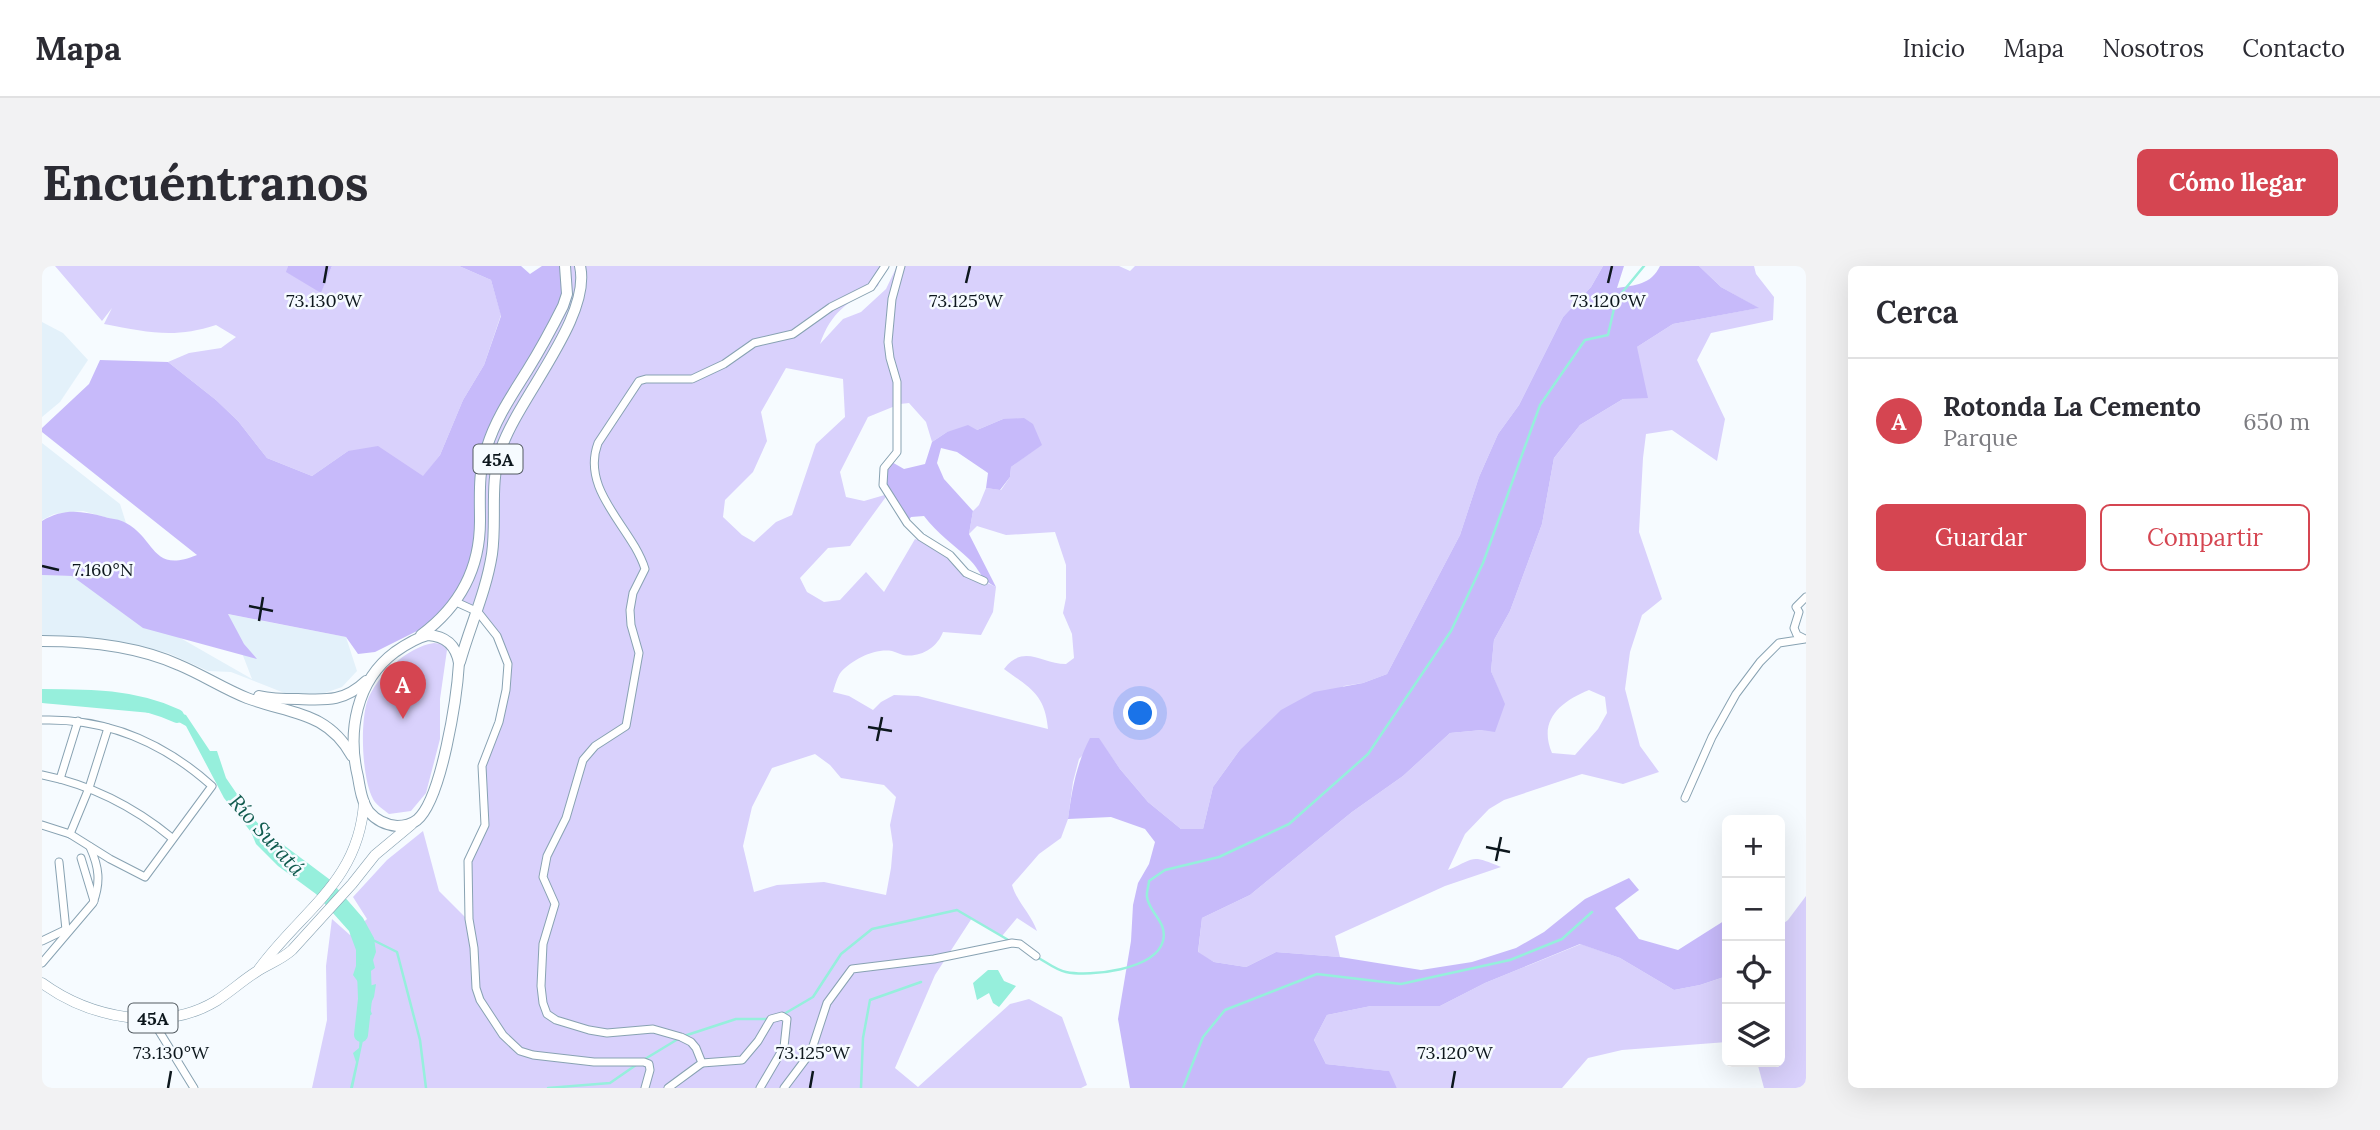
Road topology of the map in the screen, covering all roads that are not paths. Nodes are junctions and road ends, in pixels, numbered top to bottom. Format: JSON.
{"nodes":[{"id":1,"x":565,"y":266,"type":"edge"},
{"id":2,"x":580,"y":266,"type":"edge"},
{"id":3,"x":886,"y":266,"type":"edge"},
{"id":4,"x":901,"y":266,"type":"edge"},
{"id":5,"x":984,"y":581,"type":"dead end"},
{"id":6,"x":1806,"y":597,"type":"edge"},
{"id":7,"x":456,"y":602,"type":"junction"},
{"id":8,"x":478,"y":612,"type":"junction"},
{"id":9,"x":1805,"y":640,"type":"edge"},
{"id":10,"x":413,"y":641,"type":"junction"},
{"id":11,"x":42,"y":642,"type":"edge"},
{"id":12,"x":459,"y":668,"type":"junction"},
{"id":13,"x":373,"y":674,"type":"junction"},
{"id":14,"x":213,"y":681,"type":"junction"},
{"id":15,"x":42,"y":720,"type":"edge"},
{"id":16,"x":78,"y":721,"type":"junction"},
{"id":17,"x":108,"y":728,"type":"junction"},
{"id":18,"x":353,"y":758,"type":"junction"},
{"id":19,"x":42,"y":775,"type":"edge"},
{"id":20,"x":60,"y":779,"type":"junction"},
{"id":21,"x":89,"y":788,"type":"junction"},
{"id":22,"x":1685,"y":798,"type":"dead end"},
{"id":23,"x":363,"y":802,"type":"junction"},
{"id":24,"x":417,"y":820,"type":"junction"},
{"id":25,"x":42,"y":825,"type":"edge"},
{"id":26,"x":71,"y":834,"type":"junction"},
{"id":27,"x":173,"y":838,"type":"junction"},
{"id":28,"x":90,"y":846,"type":"junction"},
{"id":29,"x":81,"y":858,"type":"dead end"},
{"id":30,"x":59,"y":862,"type":"dead end"},
{"id":31,"x":94,"y":901,"type":"junction"},
{"id":32,"x":80,"y":917,"type":"junction"},
{"id":33,"x":66,"y":930,"type":"junction"},
{"id":34,"x":42,"y":941,"type":"edge"},
{"id":35,"x":1036,"y":956,"type":"dead end"},
{"id":36,"x":42,"y":963,"type":"edge"},
{"id":37,"x":258,"y":970,"type":"junction"},
{"id":38,"x":42,"y":983,"type":"edge"},
{"id":39,"x":151,"y":1018,"type":"junction"},
{"id":40,"x":702,"y":1063,"type":"junction"},
{"id":41,"x":194,"y":1088,"type":"edge"},
{"id":42,"x":645,"y":1088,"type":"edge"},
{"id":43,"x":668,"y":1088,"type":"edge"},
{"id":44,"x":760,"y":1088,"type":"edge"},
{"id":45,"x":784,"y":1088,"type":"edge"}],
"edges":[{"from":1,"to":7,"type":"highway","number":"45A"},
{"from":2,"to":8,"type":"highway","number":"45A"},
{"from":3,"to":40,"type":"street"},
{"from":4,"to":5,"type":"street"},
{"from":6,"to":9,"type":"street"},
{"from":7,"to":8,"type":"street"},
{"from":7,"to":10,"type":"highway","number":"45A"},
{"from":8,"to":12,"type":"highway","number":"45A"},
{"from":8,"to":42,"type":"street"},
{"from":9,"to":22,"type":"street"},
{"from":10,"to":12,"type":"highway"},
{"from":10,"to":13,"type":"highway","number":"45A"},
{"from":11,"to":14,"type":"highway"},
{"from":12,"to":24,"type":"highway","number":"45A"},
{"from":13,"to":14,"type":"highway"},
{"from":13,"to":18,"type":"highway","number":"45A"},
{"from":14,"to":18,"type":"highway"},
{"from":15,"to":16,"type":"street"},
{"from":16,"to":17,"type":"street"},
{"from":16,"to":20,"type":"street"},
{"from":17,"to":21,"type":"street"},
{"from":17,"to":27,"type":"street"},
{"from":18,"to":23,"type":"highway","number":"45A"},
{"from":19,"to":20,"type":"street"},
{"from":20,"to":21,"type":"street"},
{"from":21,"to":26,"type":"street"},
{"from":21,"to":27,"type":"street"},
{"from":23,"to":24,"type":"highway"},
{"from":23,"to":37,"type":"main road","number":"45A"},
{"from":24,"to":37,"type":"main road","number":"45A"},
{"from":25,"to":26,"type":"street"},
{"from":26,"to":28,"type":"street"},
{"from":27,"to":28,"type":"street"},
{"from":28,"to":31,"type":"street"},
{"from":29,"to":31,"type":"street"},
{"from":30,"to":33,"type":"street"},
{"from":31,"to":32,"type":"street"},
{"from":32,"to":33,"type":"street"},
{"from":32,"to":36,"type":"street"},
{"from":33,"to":34,"type":"street"},
{"from":35,"to":45,"type":"street"},
{"from":37,"to":39,"type":"main road","number":"45A"},
{"from":38,"to":39,"type":"main road","number":"45A"},
{"from":39,"to":41,"type":"street"},
{"from":40,"to":43,"type":"street"},
{"from":40,"to":44,"type":"street"}]}
